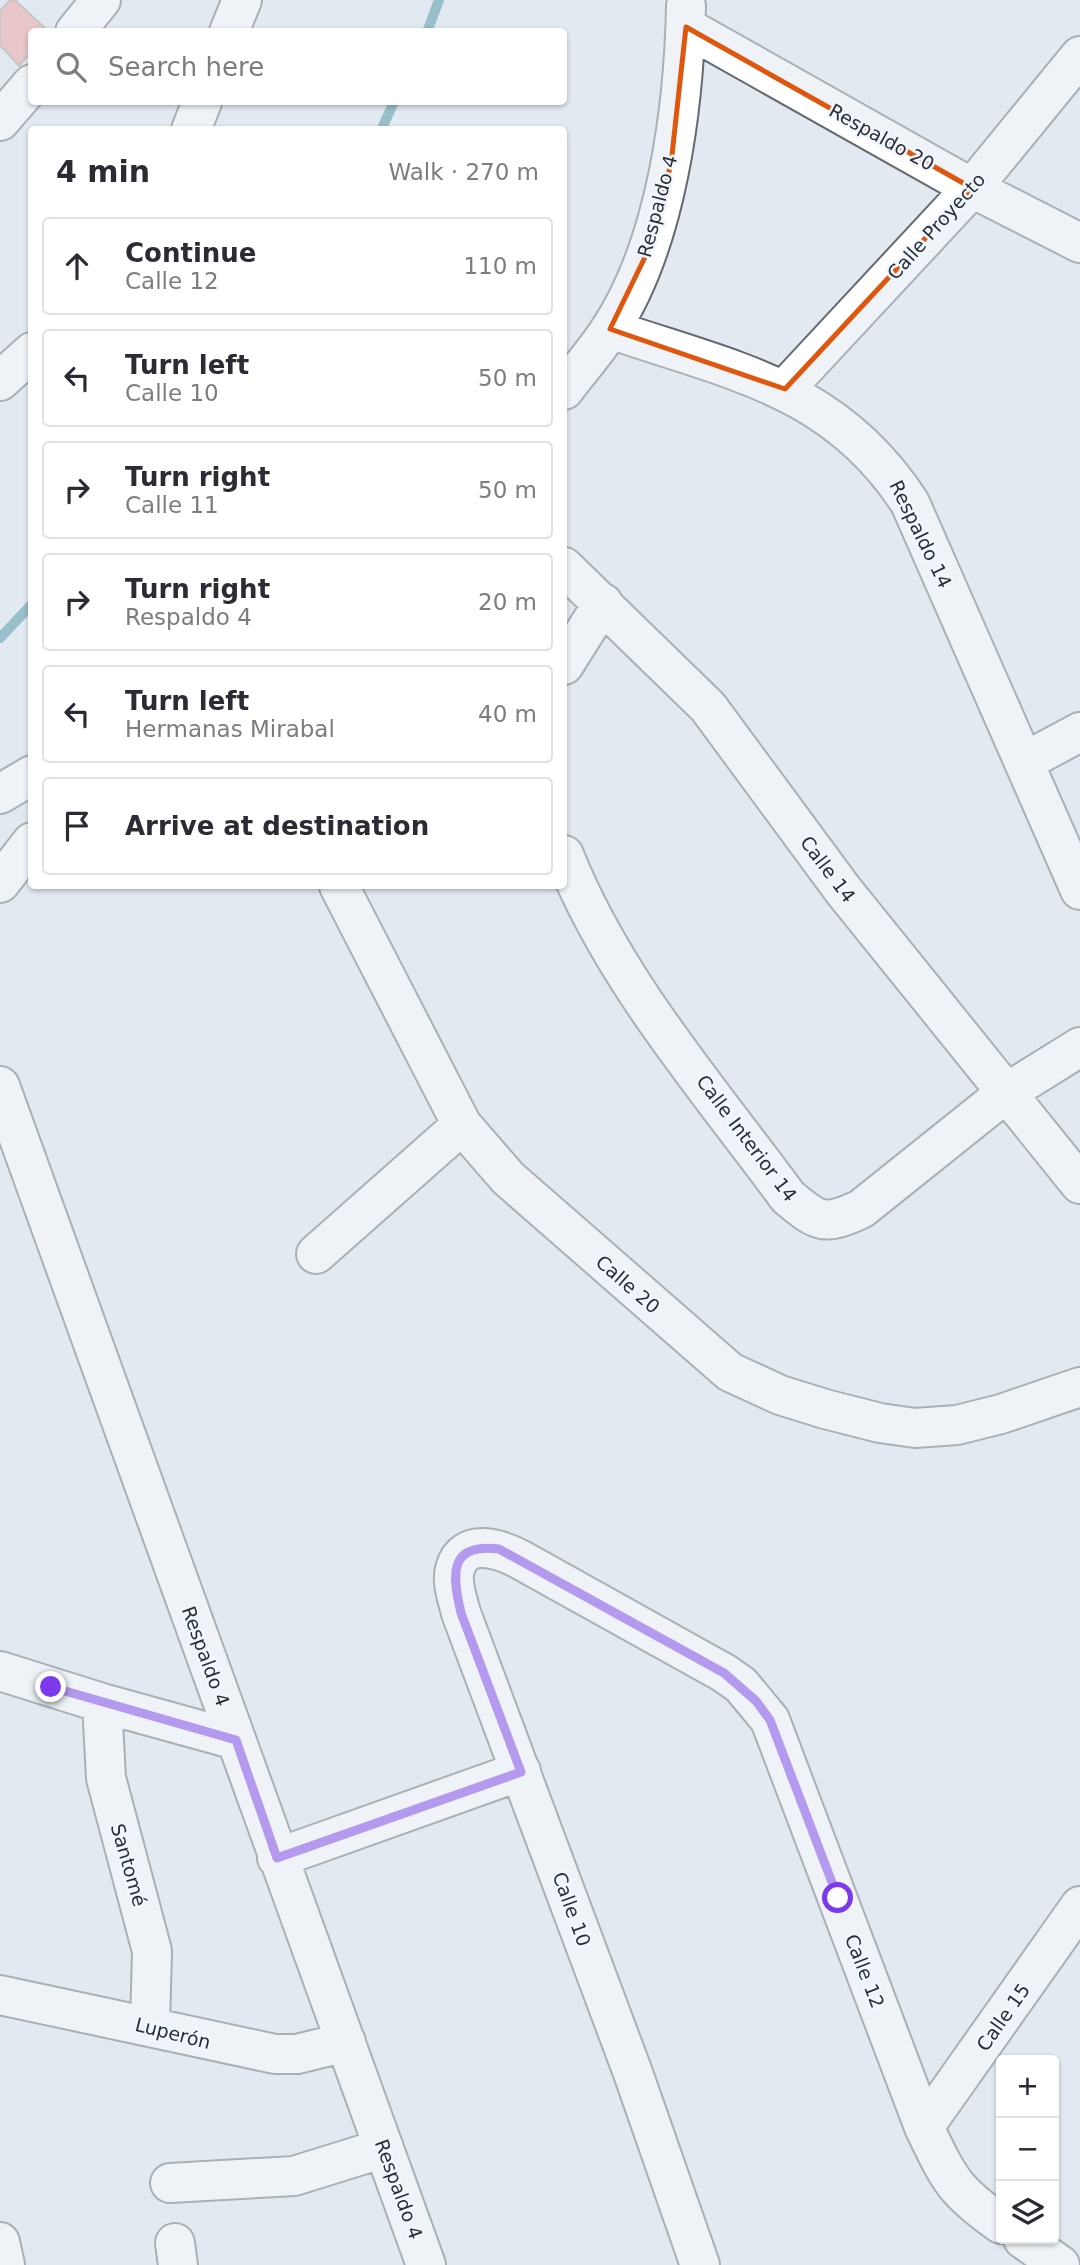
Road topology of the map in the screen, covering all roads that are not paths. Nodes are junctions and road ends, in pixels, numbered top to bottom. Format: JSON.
{"nodes":[{"id":1,"x":101,"y":0,"type":"edge"},
{"id":2,"x":242,"y":0,"type":"edge"},
{"id":3,"x":686,"y":13,"type":"edge"},
{"id":4,"x":78,"y":28,"type":"edge"},
{"id":5,"x":231,"y":28,"type":"edge"},
{"id":6,"x":1080,"y":56,"type":"edge"},
{"id":7,"x":28,"y":89,"type":"edge"},
{"id":8,"x":201,"y":105,"type":"edge"},
{"id":9,"x":0,"y":121,"type":"edge"},
{"id":10,"x":193,"y":126,"type":"edge"},
{"id":11,"x":972,"y":188,"type":"junction"},
{"id":12,"x":1080,"y":243,"type":"edge"},
{"id":13,"x":610,"y":329,"type":"junction"},
{"id":14,"x":28,"y":356,"type":"edge"},
{"id":15,"x":0,"y":381,"type":"edge"},
{"id":16,"x":567,"y":386,"type":"edge"},
{"id":17,"x":785,"y":389,"type":"junction"},
{"id":18,"x":567,"y":570,"type":"edge"},
{"id":19,"x":603,"y":603,"type":"junction"},
{"id":20,"x":567,"y":660,"type":"edge"},
{"id":21,"x":1080,"y":732,"type":"edge"},
{"id":22,"x":1024,"y":762,"type":"junction"},
{"id":23,"x":28,"y":777,"type":"edge"},
{"id":24,"x":0,"y":794,"type":"edge"},
{"id":25,"x":28,"y":847,"type":"edge"},
{"id":26,"x":567,"y":861,"type":"edge"},
{"id":27,"x":0,"y":883,"type":"edge"},
{"id":28,"x":341,"y":889,"type":"edge"},
{"id":29,"x":1080,"y":890,"type":"edge"},
{"id":30,"x":1080,"y":1047,"type":"edge"},
{"id":31,"x":0,"y":1086,"type":"edge"},
{"id":32,"x":1006,"y":1093,"type":"junction"},
{"id":33,"x":462,"y":1125,"type":"junction"},
{"id":34,"x":1080,"y":1184,"type":"edge"},
{"id":35,"x":316,"y":1254,"type":"dead end"},
{"id":36,"x":1080,"y":1387,"type":"edge"},
{"id":37,"x":464,"y":1554,"type":"joint"},
{"id":38,"x":0,"y":1671,"type":"edge"},
{"id":39,"x":102,"y":1703,"type":"junction"},
{"id":40,"x":236,"y":1740,"type":"junction"},
{"id":41,"x":521,"y":1772,"type":"junction"},
{"id":42,"x":277,"y":1858,"type":"junction"},
{"id":43,"x":1080,"y":1906,"type":"edge"},
{"id":44,"x":0,"y":1995,"type":"edge"},
{"id":45,"x":150,"y":2026,"type":"junction"},
{"id":46,"x":346,"y":2042,"type":"junction"},
{"id":47,"x":924,"y":2127,"type":"junction"},
{"id":48,"x":384,"y":2148,"type":"junction"},
{"id":49,"x":170,"y":2183,"type":"dead end"},
{"id":50,"x":996,"y":2220,"type":"edge"},
{"id":51,"x":0,"y":2242,"type":"edge"},
{"id":52,"x":1030,"y":2244,"type":"edge"},
{"id":53,"x":5,"y":2265,"type":"edge"},
{"id":54,"x":426,"y":2265,"type":"edge"},
{"id":55,"x":700,"y":2265,"type":"edge"},
{"id":56,"x":1060,"y":2265,"type":"edge"}],
"edges":[{"from":1,"to":4,"type":"street"},
{"from":2,"to":5,"type":"street"},
{"from":3,"to":11,"type":"street","name":"Respaldo 20"},
{"from":3,"to":13,"type":"street","name":"Respaldo 4"},
{"from":6,"to":11,"type":"street","name":"Calle Proyecto"},
{"from":7,"to":9,"type":"street"},
{"from":8,"to":10,"type":"street"},
{"from":11,"to":12,"type":"street","name":"Respaldo 20"},
{"from":11,"to":17,"type":"street","name":"Calle Proyecto"},
{"from":13,"to":16,"type":"street","name":"Respaldo 4"},
{"from":13,"to":17,"type":"street","name":"Respaldo 14"},
{"from":14,"to":15,"type":"street"},
{"from":17,"to":22,"type":"street","name":"Respaldo 14"},
{"from":18,"to":19,"type":"street","name":"Calle 14"},
{"from":19,"to":20,"type":"street"},
{"from":19,"to":32,"type":"street","name":"Calle 14"},
{"from":21,"to":22,"type":"street"},
{"from":22,"to":29,"type":"street","name":"Respaldo 14"},
{"from":23,"to":24,"type":"street"},
{"from":25,"to":27,"type":"street"},
{"from":26,"to":32,"type":"street","name":"Calle Interior 14"},
{"from":28,"to":33,"type":"street","name":"Calle 20"},
{"from":30,"to":32,"type":"street","name":"Calle Interior 14"},
{"from":31,"to":40,"type":"street","name":"Respaldo 4"},
{"from":32,"to":34,"type":"street","name":"Calle 14"},
{"from":33,"to":35,"type":"street"},
{"from":33,"to":36,"type":"street","name":"Calle 20"},
{"from":37,"to":41,"type":"street","name":"Calle 10"},
{"from":37,"to":47,"type":"street","name":"Calle 12"},
{"from":38,"to":39,"type":"street"},
{"from":39,"to":40,"type":"street"},
{"from":39,"to":45,"type":"street","name":"Santomé"},
{"from":40,"to":42,"type":"street","name":"Respaldo 4"},
{"from":41,"to":42,"type":"street"},
{"from":41,"to":55,"type":"street","name":"Calle 10"},
{"from":42,"to":46,"type":"street","name":"Respaldo 4"},
{"from":43,"to":47,"type":"street","name":"Calle 15"},
{"from":44,"to":45,"type":"street","name":"Luperón"},
{"from":45,"to":46,"type":"street","name":"Luperón"},
{"from":46,"to":48,"type":"street","name":"Respaldo 4"},
{"from":47,"to":50,"type":"street","name":"Calle 12"},
{"from":48,"to":49,"type":"street"},
{"from":48,"to":54,"type":"street","name":"Respaldo 4"},
{"from":51,"to":53,"type":"street"},
{"from":52,"to":56,"type":"street"}]}
